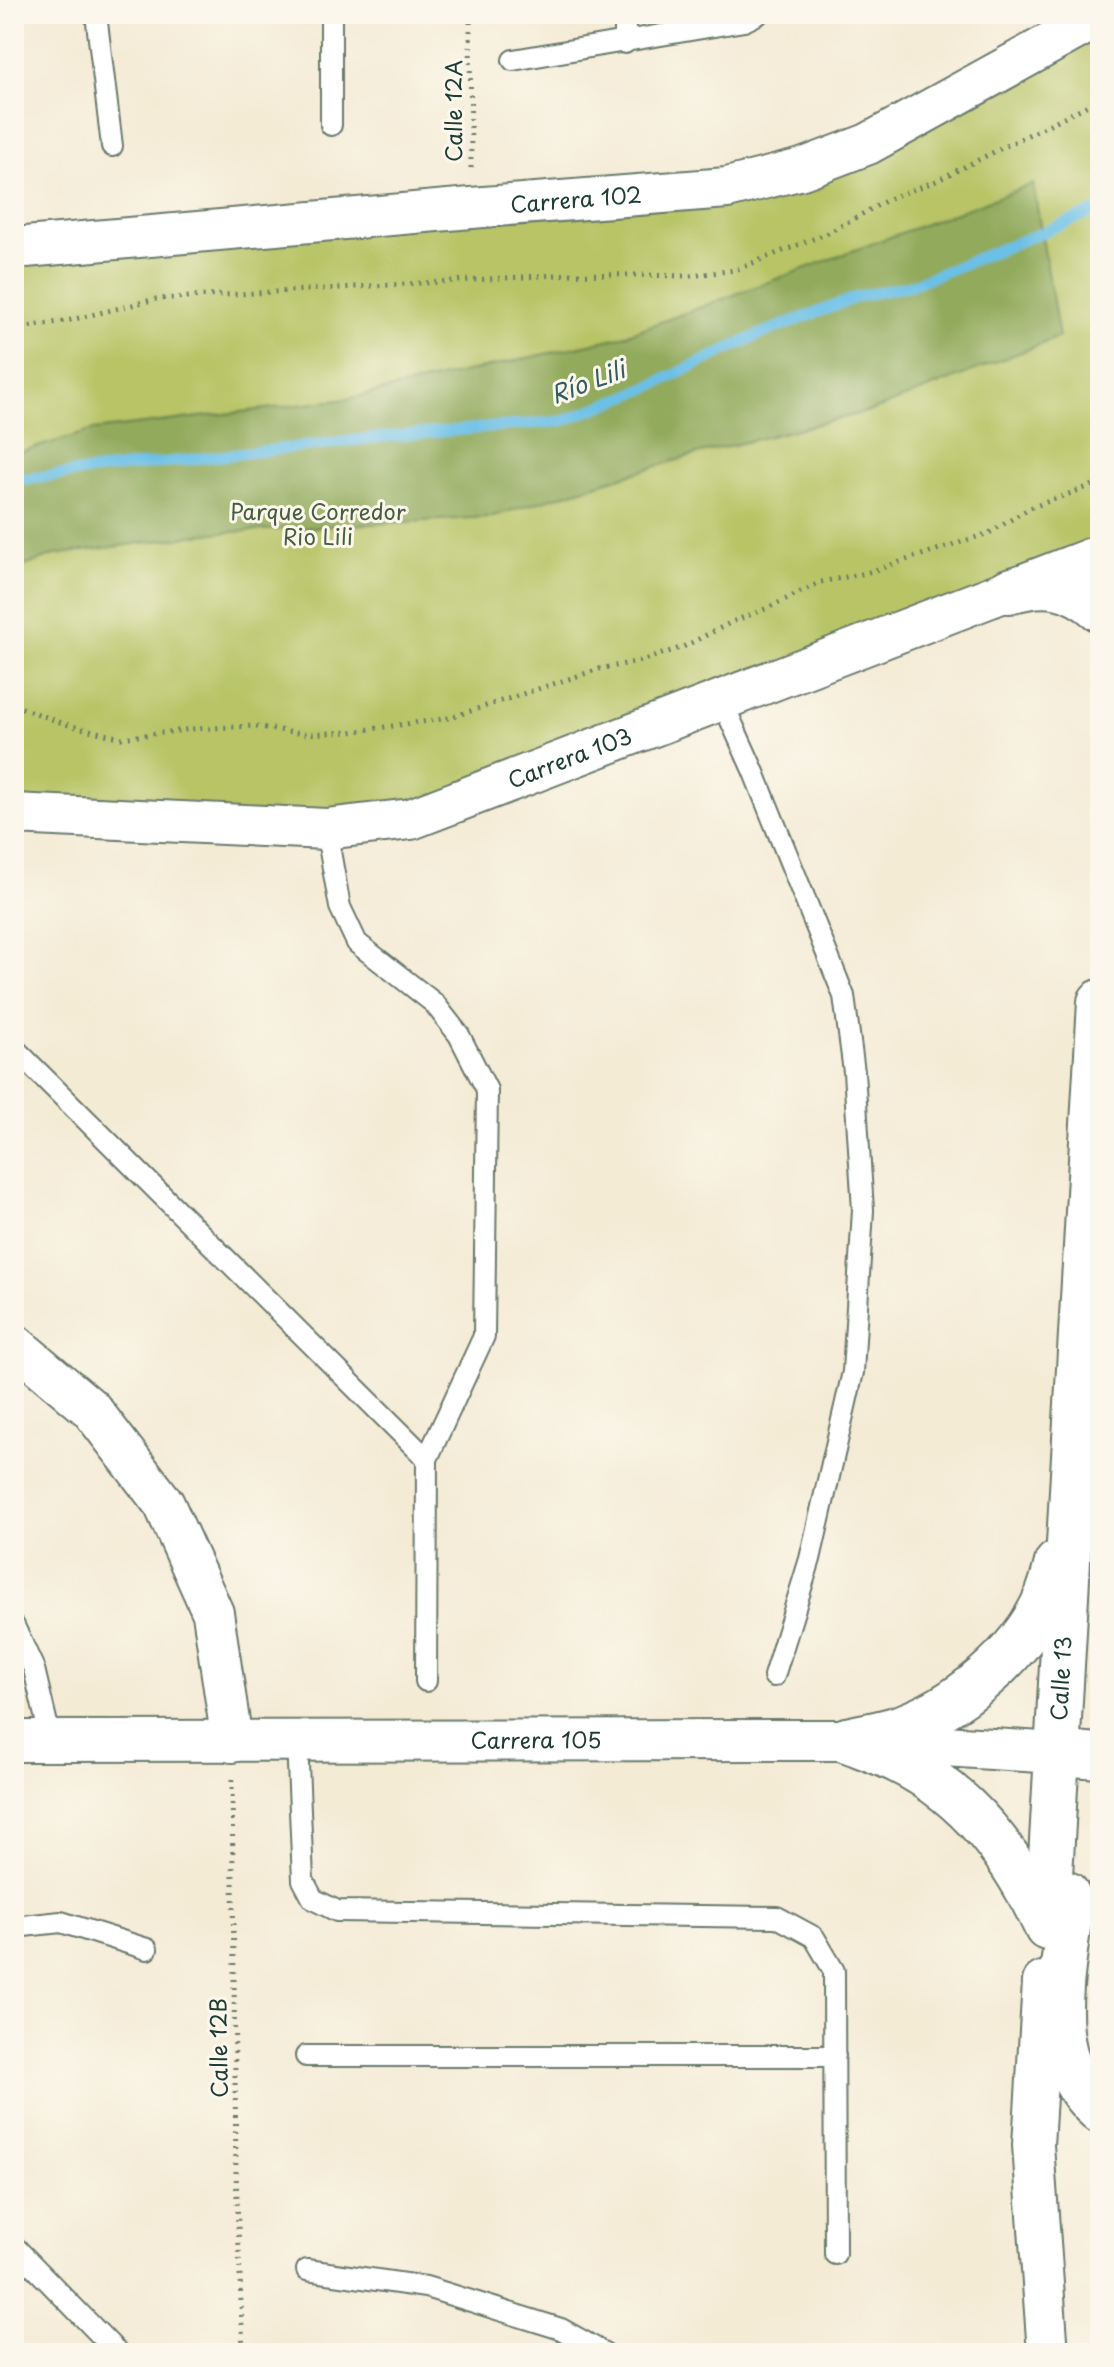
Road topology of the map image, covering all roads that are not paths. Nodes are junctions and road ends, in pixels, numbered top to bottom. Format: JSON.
{"nodes":[{"id":1,"x":96,"y":14,"type":"edge"},
{"id":2,"x":331,"y":14,"type":"edge"},
{"id":3,"x":625,"y":14,"type":"edge"},
{"id":4,"x":758,"y":14,"type":"edge"},
{"id":5,"x":1100,"y":16,"type":"edge"},
{"id":6,"x":625,"y":43,"type":"junction"},
{"id":7,"x":513,"y":60,"type":"dead end"},
{"id":8,"x":331,"y":125,"type":"dead end"},
{"id":9,"x":112,"y":146,"type":"dead end"},
{"id":10,"x":14,"y":248,"type":"edge"},
{"id":11,"x":1099,"y":544,"type":"edge"},
{"id":12,"x":1009,"y":591,"type":"junction"},
{"id":13,"x":1100,"y":609,"type":"edge"},
{"id":14,"x":722,"y":701,"type":"junction"},
{"id":15,"x":14,"y":814,"type":"edge"},
{"id":16,"x":326,"y":829,"type":"junction"},
{"id":17,"x":1100,"y":1002,"type":"edge"},
{"id":18,"x":14,"y":1048,"type":"edge"},
{"id":19,"x":14,"y":1344,"type":"edge"},
{"id":20,"x":427,"y":1459,"type":"junction"},
{"id":21,"x":1069,"y":1527,"type":"junction"},
{"id":22,"x":14,"y":1626,"type":"edge"},
{"id":23,"x":774,"y":1676,"type":"dead end"},
{"id":24,"x":426,"y":1681,"type":"dead end"},
{"id":25,"x":847,"y":1740,"type":"junction"},
{"id":26,"x":32,"y":1741,"type":"edge"},
{"id":27,"x":297,"y":1741,"type":"junction"},
{"id":28,"x":232,"y":1742,"type":"junction"},
{"id":29,"x":1079,"y":1754,"type":"edge"},
{"id":30,"x":1051,"y":1860,"type":"junction"},
{"id":31,"x":14,"y":1927,"type":"edge"},
{"id":32,"x":1047,"y":1928,"type":"junction"},
{"id":33,"x":147,"y":1949,"type":"dead end"},
{"id":34,"x":306,"y":2056,"type":"dead end"},
{"id":35,"x":835,"y":2056,"type":"junction"},
{"id":36,"x":1100,"y":2111,"type":"edge"},
{"id":37,"x":14,"y":2246,"type":"edge"},
{"id":38,"x":835,"y":2254,"type":"dead end"},
{"id":39,"x":307,"y":2270,"type":"dead end"},
{"id":40,"x":118,"y":2353,"type":"edge"},
{"id":41,"x":604,"y":2353,"type":"edge"},
{"id":42,"x":1048,"y":2353,"type":"edge"}],
"edges":[{"from":1,"to":9,"type":"lane"},
{"from":2,"to":8,"type":"lane"},
{"from":3,"to":6,"type":"lane"},
{"from":4,"to":6,"type":"lane"},
{"from":5,"to":10,"type":"street","name":"Carrera 102"},
{"from":6,"to":7,"type":"lane"},
{"from":11,"to":12,"type":"street","name":"Carrera 103"},
{"from":12,"to":13,"type":"main road"},
{"from":12,"to":14,"type":"street","name":"Carrera 103"},
{"from":14,"to":16,"type":"street","name":"Carrera 103"},
{"from":14,"to":23,"type":"lane"},
{"from":15,"to":16,"type":"street","name":"Carrera 103"},
{"from":16,"to":20,"type":"lane"},
{"from":17,"to":21,"type":"main road","name":"Calle 13"},
{"from":18,"to":20,"type":"lane"},
{"from":19,"to":28,"type":"street"},
{"from":20,"to":24,"type":"lane"},
{"from":21,"to":25,"type":"main road"},
{"from":21,"to":29,"type":"main road","name":"Calle 13"},
{"from":22,"to":26,"type":"lane"},
{"from":25,"to":27,"type":"street","name":"Carrera 105"},
{"from":25,"to":29,"type":"street","name":"Carrera 105"},
{"from":25,"to":32,"type":"main road"},
{"from":26,"to":28,"type":"street","name":"Carrera 105"},
{"from":27,"to":28,"type":"street","name":"Carrera 105"},
{"from":27,"to":35,"type":"lane"},
{"from":29,"to":30,"type":"main road","name":"Calle 13"},
{"from":30,"to":32,"type":"main road","name":"Calle 13"},
{"from":30,"to":36,"type":"main road"},
{"from":31,"to":33,"type":"lane"},
{"from":32,"to":42,"type":"street","name":"Calle 13"},
{"from":34,"to":35,"type":"lane"},
{"from":35,"to":38,"type":"lane"},
{"from":37,"to":40,"type":"lane"},
{"from":39,"to":41,"type":"lane"}]}
